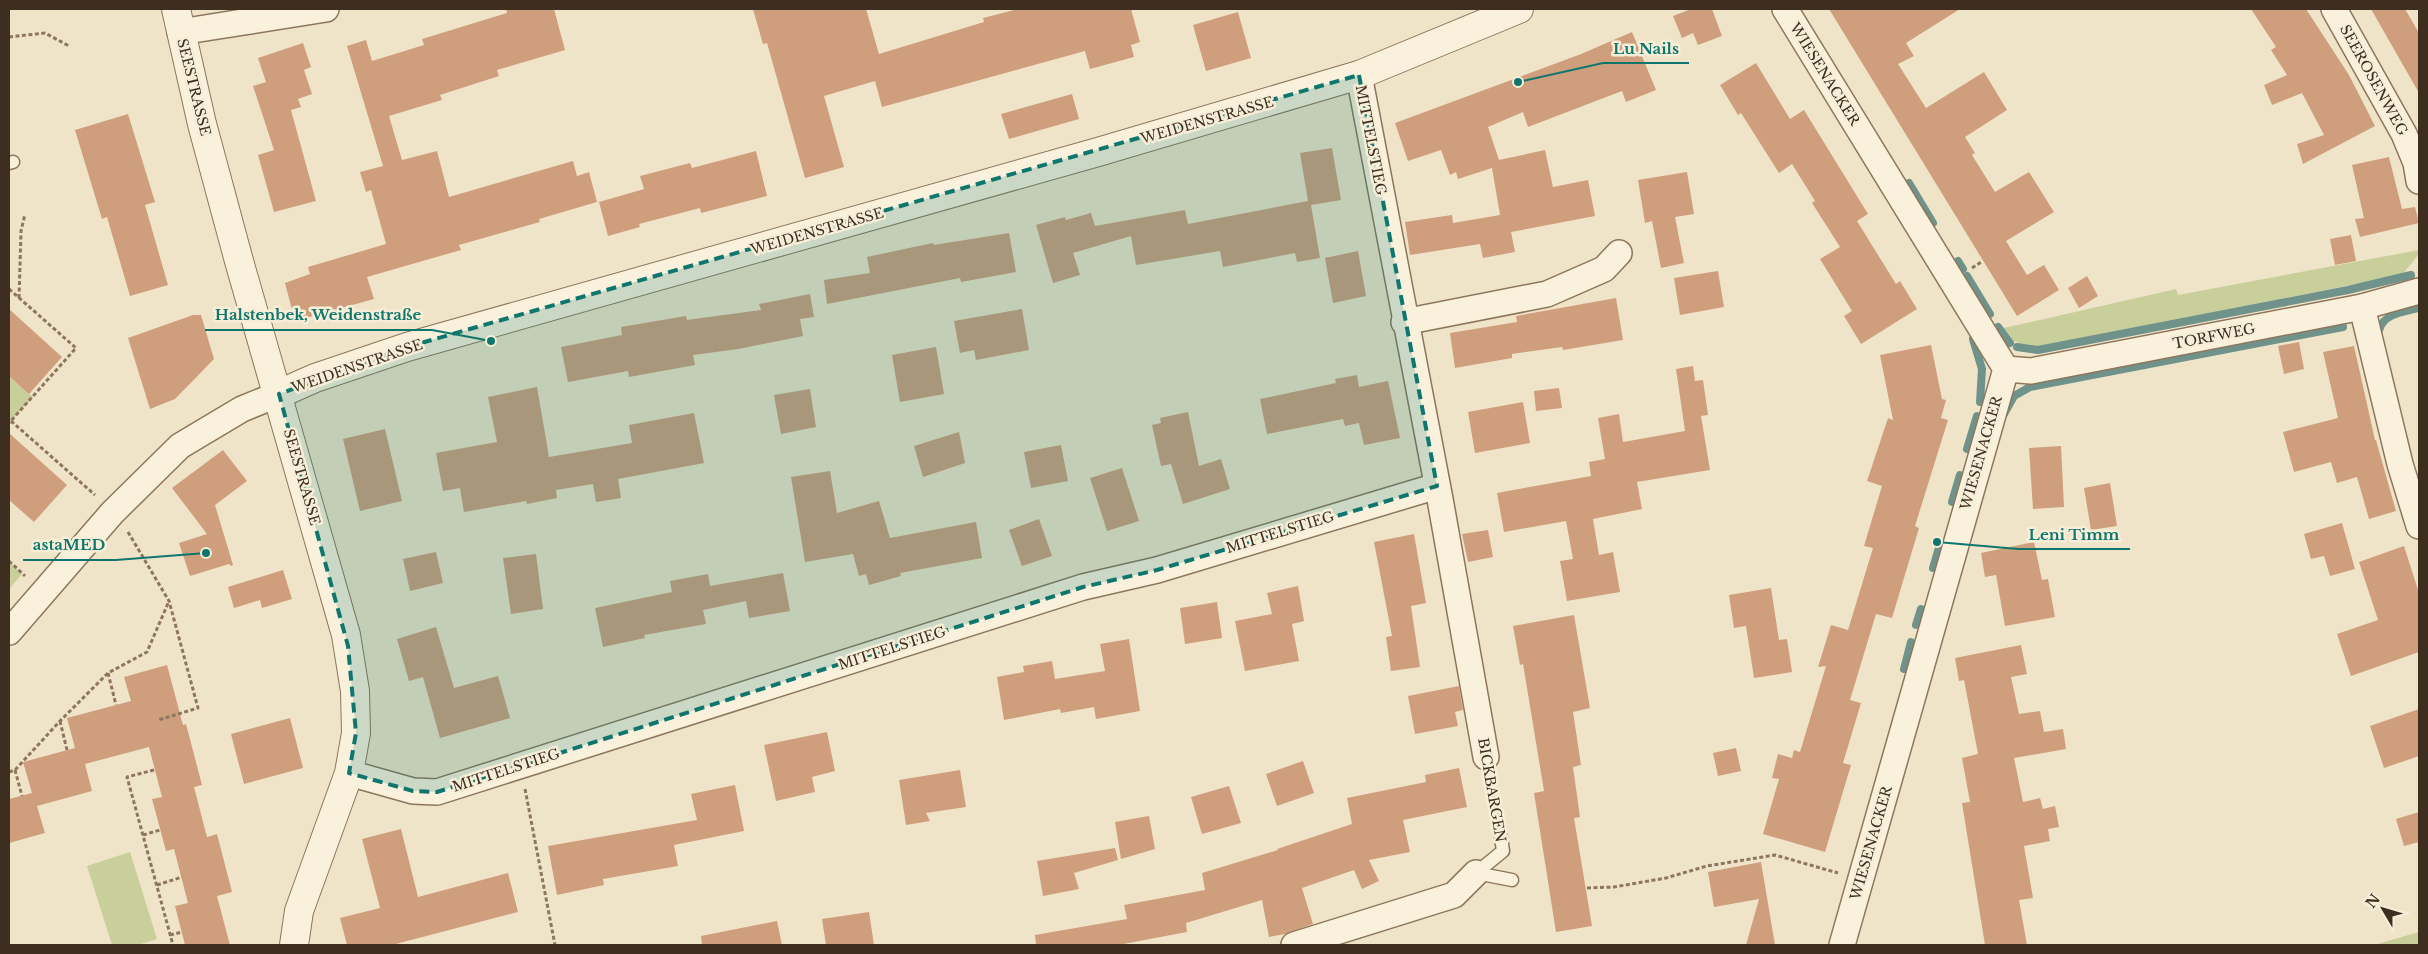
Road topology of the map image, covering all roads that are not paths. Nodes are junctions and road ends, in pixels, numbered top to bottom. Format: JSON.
{"nodes":[{"id":1,"x":326,"y":9,"type":"edge"},
{"id":2,"x":1519,"y":9,"type":"edge"},
{"id":3,"x":1785,"y":9,"type":"edge"},
{"id":4,"x":2334,"y":9,"type":"edge"},
{"id":5,"x":178,"y":20,"type":"edge"},
{"id":6,"x":1359,"y":75,"type":"junction"},
{"id":7,"x":2419,"y":181,"type":"edge"},
{"id":8,"x":1619,"y":253,"type":"dead end"},
{"id":9,"x":2419,"y":291,"type":"edge"},
{"id":10,"x":2362,"y":307,"type":"junction"},
{"id":11,"x":1404,"y":322,"type":"junction"},
{"id":12,"x":2006,"y":369,"type":"junction"},
{"id":13,"x":279,"y":394,"type":"junction"},
{"id":14,"x":1438,"y":492,"type":"junction"},
{"id":15,"x":2419,"y":526,"type":"edge"},
{"id":16,"x":9,"y":632,"type":"edge"},
{"id":17,"x":1486,"y":757,"type":"road end"},
{"id":18,"x":349,"y":773,"type":"junction"},
{"id":19,"x":1501,"y":837,"type":"road end"},
{"id":20,"x":1476,"y":873,"type":"junction"},
{"id":21,"x":1512,"y":880,"type":"dead end"},
{"id":22,"x":294,"y":945,"type":"edge"},
{"id":23,"x":1294,"y":945,"type":"edge"},
{"id":24,"x":1842,"y":945,"type":"edge"}],
"edges":[{"from":1,"to":5,"type":"street"},
{"from":2,"to":6,"type":"street","name":"WEIDENSTRASSE"},
{"from":3,"to":12,"type":"street","name":"WIESENACKER"},
{"from":4,"to":7,"type":"street","name":"SEEROSENWEG"},
{"from":5,"to":13,"type":"street","name":"SEESTRASSE"},
{"from":6,"to":11,"type":"street","name":"MITTELSTIEG"},
{"from":6,"to":13,"type":"street","name":"WEIDENSTRASSE"},
{"from":8,"to":11,"type":"street"},
{"from":9,"to":10,"type":"street","name":"TORFWEG"},
{"from":10,"to":12,"type":"street","name":"TORFWEG"},
{"from":10,"to":15,"type":"street"},
{"from":11,"to":14,"type":"street","name":"MITTELSTIEG"},
{"from":12,"to":24,"type":"street","name":"WIESENACKER"},
{"from":13,"to":16,"type":"street"},
{"from":13,"to":18,"type":"street","name":"SEESTRASSE"},
{"from":14,"to":17,"type":"street","name":"BICKBARGEN"},
{"from":14,"to":18,"type":"street","name":"MITTELSTIEG"},
{"from":18,"to":22,"type":"street","name":"SEESTRASSE"},
{"from":19,"to":20,"type":"lane","name":"BICKBARGEN"},
{"from":20,"to":21,"type":"lane"},
{"from":20,"to":23,"type":"street","name":"BICKBARGEN"}]}
